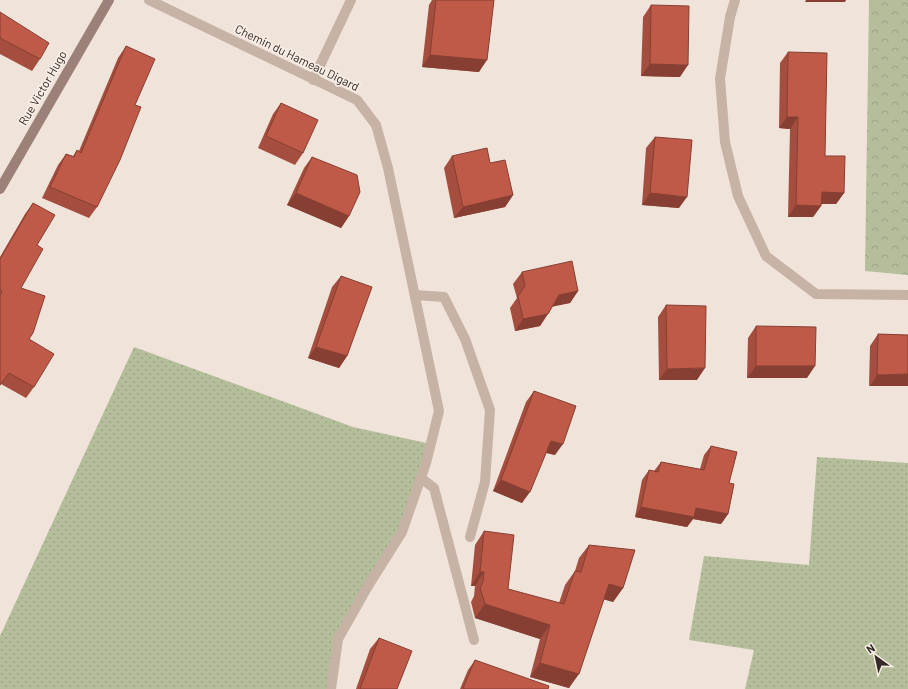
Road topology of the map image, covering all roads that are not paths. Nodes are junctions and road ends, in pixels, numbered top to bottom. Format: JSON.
{"nodes":[{"id":1,"x":109,"y":0,"type":"edge"},
{"id":2,"x":149,"y":0,"type":"edge"},
{"id":3,"x":351,"y":0,"type":"edge"},
{"id":4,"x":735,"y":0,"type":"edge"},
{"id":5,"x":313,"y":80,"type":"junction"},
{"id":6,"x":0,"y":189,"type":"edge"},
{"id":7,"x":415,"y":295,"type":"junction"},
{"id":8,"x":908,"y":295,"type":"edge"},
{"id":9,"x":421,"y":478,"type":"junction"},
{"id":10,"x":470,"y":537,"type":"dead end"},
{"id":11,"x":474,"y":640,"type":"dead end"},
{"id":12,"x":331,"y":689,"type":"edge"}],
"edges":[{"from":1,"to":6,"type":"main road","name":"Rue Victor Hugo"},
{"from":2,"to":5,"type":"street","name":"Chemin du Hameau Digard"},
{"from":3,"to":5,"type":"street"},
{"from":4,"to":8,"type":"street"},
{"from":5,"to":7,"type":"street","name":"Chemin du Hameau Digard"},
{"from":7,"to":9,"type":"street","name":"Chemin du Hameau Digard"},
{"from":7,"to":10,"type":"street"},
{"from":9,"to":11,"type":"street"},
{"from":9,"to":12,"type":"street","name":"Chemin du Hameau Digard"}]}
